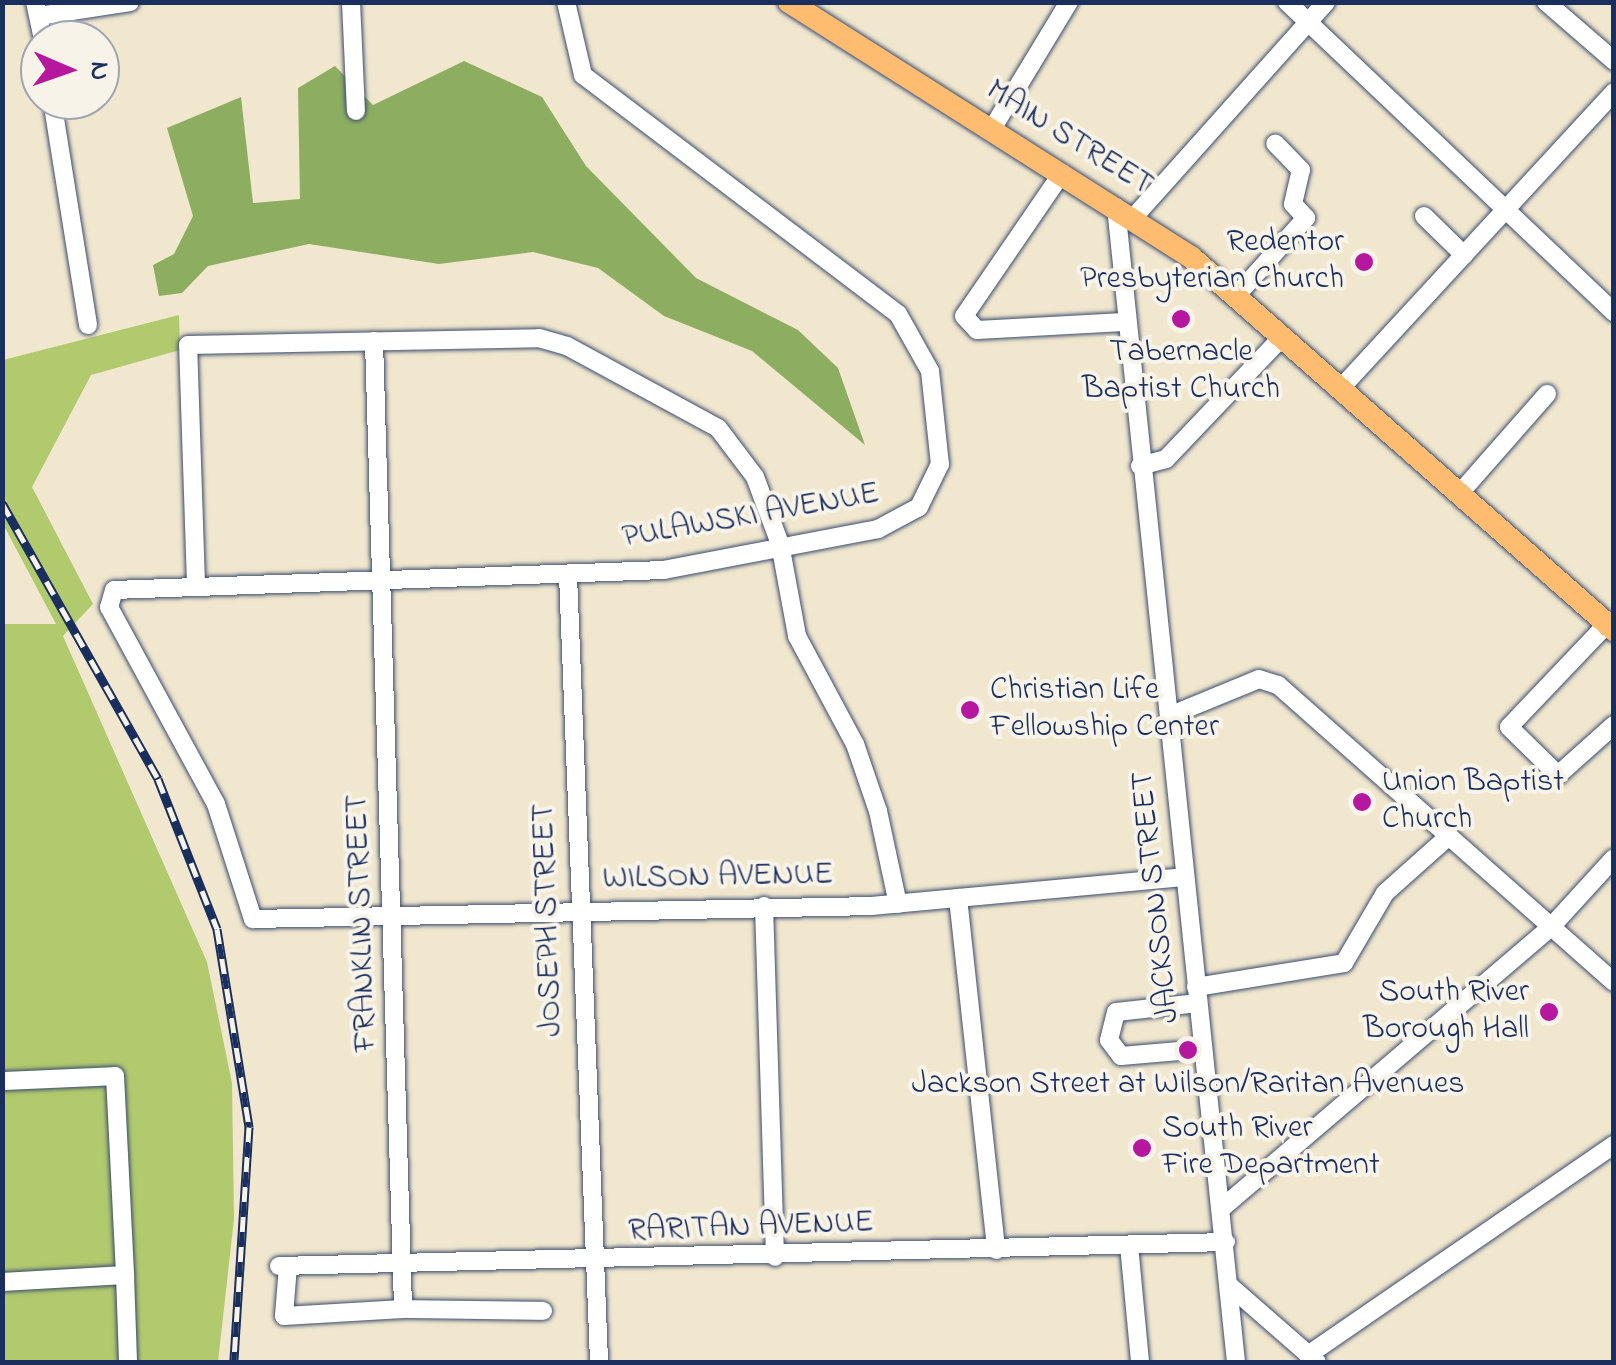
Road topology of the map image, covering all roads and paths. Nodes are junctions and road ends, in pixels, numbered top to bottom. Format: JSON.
{"nodes":[{"id":1,"x":130,"y":2,"type":"edge"},
{"id":2,"x":351,"y":2,"type":"edge"},
{"id":3,"x":566,"y":2,"type":"edge"},
{"id":4,"x":790,"y":2,"type":"edge"},
{"id":5,"x":1068,"y":2,"type":"edge"},
{"id":6,"x":1287,"y":2,"type":"edge"},
{"id":7,"x":1326,"y":2,"type":"edge"},
{"id":8,"x":1546,"y":2,"type":"edge"},
{"id":9,"x":37,"y":9,"type":"edge"},
{"id":10,"x":1308,"y":23,"type":"junction"},
{"id":11,"x":1614,"y":62,"type":"edge"},
{"id":12,"x":1614,"y":92,"type":"edge"},
{"id":13,"x":356,"y":111,"type":"dead end"},
{"id":14,"x":55,"y":120,"type":"edge"},
{"id":15,"x":992,"y":129,"type":"junction"},
{"id":16,"x":1275,"y":143,"type":"dead end"},
{"id":17,"x":1062,"y":173,"type":"junction"},
{"id":18,"x":1505,"y":210,"type":"junction"},
{"id":19,"x":1125,"y":212,"type":"junction"},
{"id":20,"x":1424,"y":216,"type":"dead end"},
{"id":21,"x":1464,"y":255,"type":"junction"},
{"id":22,"x":1236,"y":296,"type":"junction"},
{"id":23,"x":1614,"y":312,"type":"edge"},
{"id":24,"x":1124,"y":322,"type":"junction"},
{"id":25,"x":88,"y":325,"type":"dead end"},
{"id":26,"x":1282,"y":337,"type":"junction"},
{"id":27,"x":374,"y":341,"type":"junction"},
{"id":28,"x":1341,"y":388,"type":"junction"},
{"id":29,"x":1547,"y":394,"type":"dead end"},
{"id":30,"x":1140,"y":466,"type":"junction"},
{"id":31,"x":1460,"y":493,"type":"junction"},
{"id":32,"x":780,"y":544,"type":"junction"},
{"id":33,"x":568,"y":574,"type":"junction"},
{"id":34,"x":381,"y":580,"type":"junction"},
{"id":35,"x":196,"y":584,"type":"junction"},
{"id":36,"x":1610,"y":627,"type":"edge"},
{"id":37,"x":1169,"y":716,"type":"junction"},
{"id":38,"x":1614,"y":724,"type":"edge"},
{"id":39,"x":1449,"y":836,"type":"junction"},
{"id":40,"x":1614,"y":858,"type":"edge"},
{"id":41,"x":1183,"y":876,"type":"junction"},
{"id":42,"x":958,"y":898,"type":"junction"},
{"id":43,"x":898,"y":904,"type":"junction"},
{"id":44,"x":764,"y":906,"type":"junction"},
{"id":45,"x":578,"y":910,"type":"junction"},
{"id":46,"x":394,"y":914,"type":"junction"},
{"id":47,"x":254,"y":919,"type":"joint"},
{"id":48,"x":1552,"y":926,"type":"junction"},
{"id":49,"x":1614,"y":982,"type":"edge"},
{"id":50,"x":1197,"y":995,"type":"junction"},
{"id":51,"x":1203,"y":1049,"type":"junction"},
{"id":52,"x":2,"y":1082,"type":"edge"},
{"id":53,"x":1614,"y":1145,"type":"edge"},
{"id":54,"x":1222,"y":1208,"type":"junction"},
{"id":55,"x":1226,"y":1242,"type":"junction"},
{"id":56,"x":1129,"y":1246,"type":"junction"},
{"id":57,"x":996,"y":1250,"type":"junction"},
{"id":58,"x":775,"y":1257,"type":"junction"},
{"id":59,"x":402,"y":1264,"type":"junction"},
{"id":60,"x":590,"y":1264,"type":"junction"},
{"id":61,"x":125,"y":1275,"type":"junction"},
{"id":62,"x":2,"y":1282,"type":"edge"},
{"id":63,"x":1231,"y":1287,"type":"junction"},
{"id":64,"x":403,"y":1309,"type":"junction"},
{"id":65,"x":543,"y":1311,"type":"dead end"},
{"id":66,"x":1313,"y":1358,"type":"edge"},
{"id":67,"x":128,"y":1362,"type":"edge"},
{"id":68,"x":599,"y":1362,"type":"edge"},
{"id":69,"x":1140,"y":1362,"type":"edge"},
{"id":70,"x":1236,"y":1362,"type":"edge"}],
"edges":[{"from":1,"to":9,"type":"street"},
{"from":2,"to":13,"type":"street"},
{"from":3,"to":32,"type":"street","name":"PULAWSKI AVENUE"},
{"from":4,"to":15,"type":"main road","name":"MAIN STREET"},
{"from":5,"to":15,"type":"street"},
{"from":6,"to":10,"type":"street"},
{"from":7,"to":10,"type":"street"},
{"from":8,"to":11,"type":"street"},
{"from":10,"to":18,"type":"street"},
{"from":10,"to":19,"type":"street"},
{"from":12,"to":18,"type":"street"},
{"from":14,"to":25,"type":"street"},
{"from":15,"to":17,"type":"main road","name":"MAIN STREET"},
{"from":16,"to":22,"type":"street"},
{"from":17,"to":19,"type":"main road","name":"MAIN STREET"},
{"from":17,"to":24,"type":"street"},
{"from":18,"to":21,"type":"street"},
{"from":18,"to":23,"type":"street"},
{"from":19,"to":22,"type":"main road","name":"MAIN STREET"},
{"from":19,"to":24,"type":"street","name":"JACKSON STREET"},
{"from":20,"to":21,"type":"street"},
{"from":21,"to":28,"type":"street"},
{"from":22,"to":26,"type":"main road","name":"MAIN STREET"},
{"from":24,"to":30,"type":"street","name":"JACKSON STREET"},
{"from":26,"to":28,"type":"main road","name":"MAIN STREET"},
{"from":26,"to":30,"type":"street"},
{"from":27,"to":32,"type":"street"},
{"from":27,"to":34,"type":"street","name":"FRANKLIN STREET"},
{"from":27,"to":35,"type":"street"},
{"from":28,"to":31,"type":"main road","name":"MAIN STREET"},
{"from":29,"to":31,"type":"street"},
{"from":30,"to":37,"type":"street","name":"JACKSON STREET"},
{"from":31,"to":36,"type":"main road","name":"MAIN STREET"},
{"from":32,"to":33,"type":"street","name":"PULAWSKI AVENUE"},
{"from":32,"to":43,"type":"street"},
{"from":33,"to":34,"type":"street","name":"PULAWSKI AVENUE"},
{"from":33,"to":45,"type":"street","name":"JOSEPH STREET"},
{"from":34,"to":35,"type":"street","name":"PULAWSKI AVENUE"},
{"from":34,"to":46,"type":"street","name":"FRANKLIN STREET"},
{"from":35,"to":47,"type":"street","name":"PULAWSKI AVENUE"},
{"from":36,"to":38,"type":"street"},
{"from":37,"to":39,"type":"street"},
{"from":37,"to":41,"type":"street","name":"JACKSON STREET"},
{"from":39,"to":48,"type":"street"},
{"from":39,"to":50,"type":"street"},
{"from":40,"to":48,"type":"street"},
{"from":41,"to":42,"type":"street","name":"WILSON AVENUE"},
{"from":41,"to":50,"type":"street","name":"JACKSON STREET"},
{"from":42,"to":43,"type":"street","name":"WILSON AVENUE"},
{"from":42,"to":57,"type":"street"},
{"from":43,"to":44,"type":"street","name":"WILSON AVENUE"},
{"from":44,"to":45,"type":"street","name":"WILSON AVENUE"},
{"from":44,"to":58,"type":"street"},
{"from":45,"to":46,"type":"street","name":"WILSON AVENUE"},
{"from":45,"to":60,"type":"street","name":"JOSEPH STREET"},
{"from":46,"to":47,"type":"street","name":"WILSON AVENUE"},
{"from":46,"to":59,"type":"street","name":"FRANKLIN STREET"},
{"from":48,"to":49,"type":"street"},
{"from":48,"to":54,"type":"street"},
{"from":50,"to":51,"type":"street","name":"JACKSON STREET"},
{"from":50,"to":51,"type":"street"},
{"from":51,"to":54,"type":"street","name":"JACKSON STREET"},
{"from":52,"to":61,"type":"street"},
{"from":53,"to":66,"type":"street"},
{"from":54,"to":55,"type":"street","name":"JACKSON STREET"},
{"from":55,"to":56,"type":"street","name":"RARITAN AVENUE"},
{"from":55,"to":63,"type":"street","name":"JACKSON STREET"},
{"from":56,"to":57,"type":"street","name":"RARITAN AVENUE"},
{"from":56,"to":69,"type":"street"},
{"from":57,"to":58,"type":"street","name":"RARITAN AVENUE"},
{"from":58,"to":60,"type":"street","name":"RARITAN AVENUE"},
{"from":59,"to":60,"type":"street","name":"RARITAN AVENUE"},
{"from":59,"to":64,"type":"street","name":"FRANKLIN STREET"},
{"from":59,"to":64,"type":"street","name":"RARITAN AVENUE"},
{"from":60,"to":68,"type":"street","name":"JOSEPH STREET"},
{"from":61,"to":62,"type":"street"},
{"from":61,"to":67,"type":"street"},
{"from":63,"to":66,"type":"street"},
{"from":63,"to":70,"type":"street","name":"JACKSON STREET"},
{"from":64,"to":65,"type":"street"}]}
